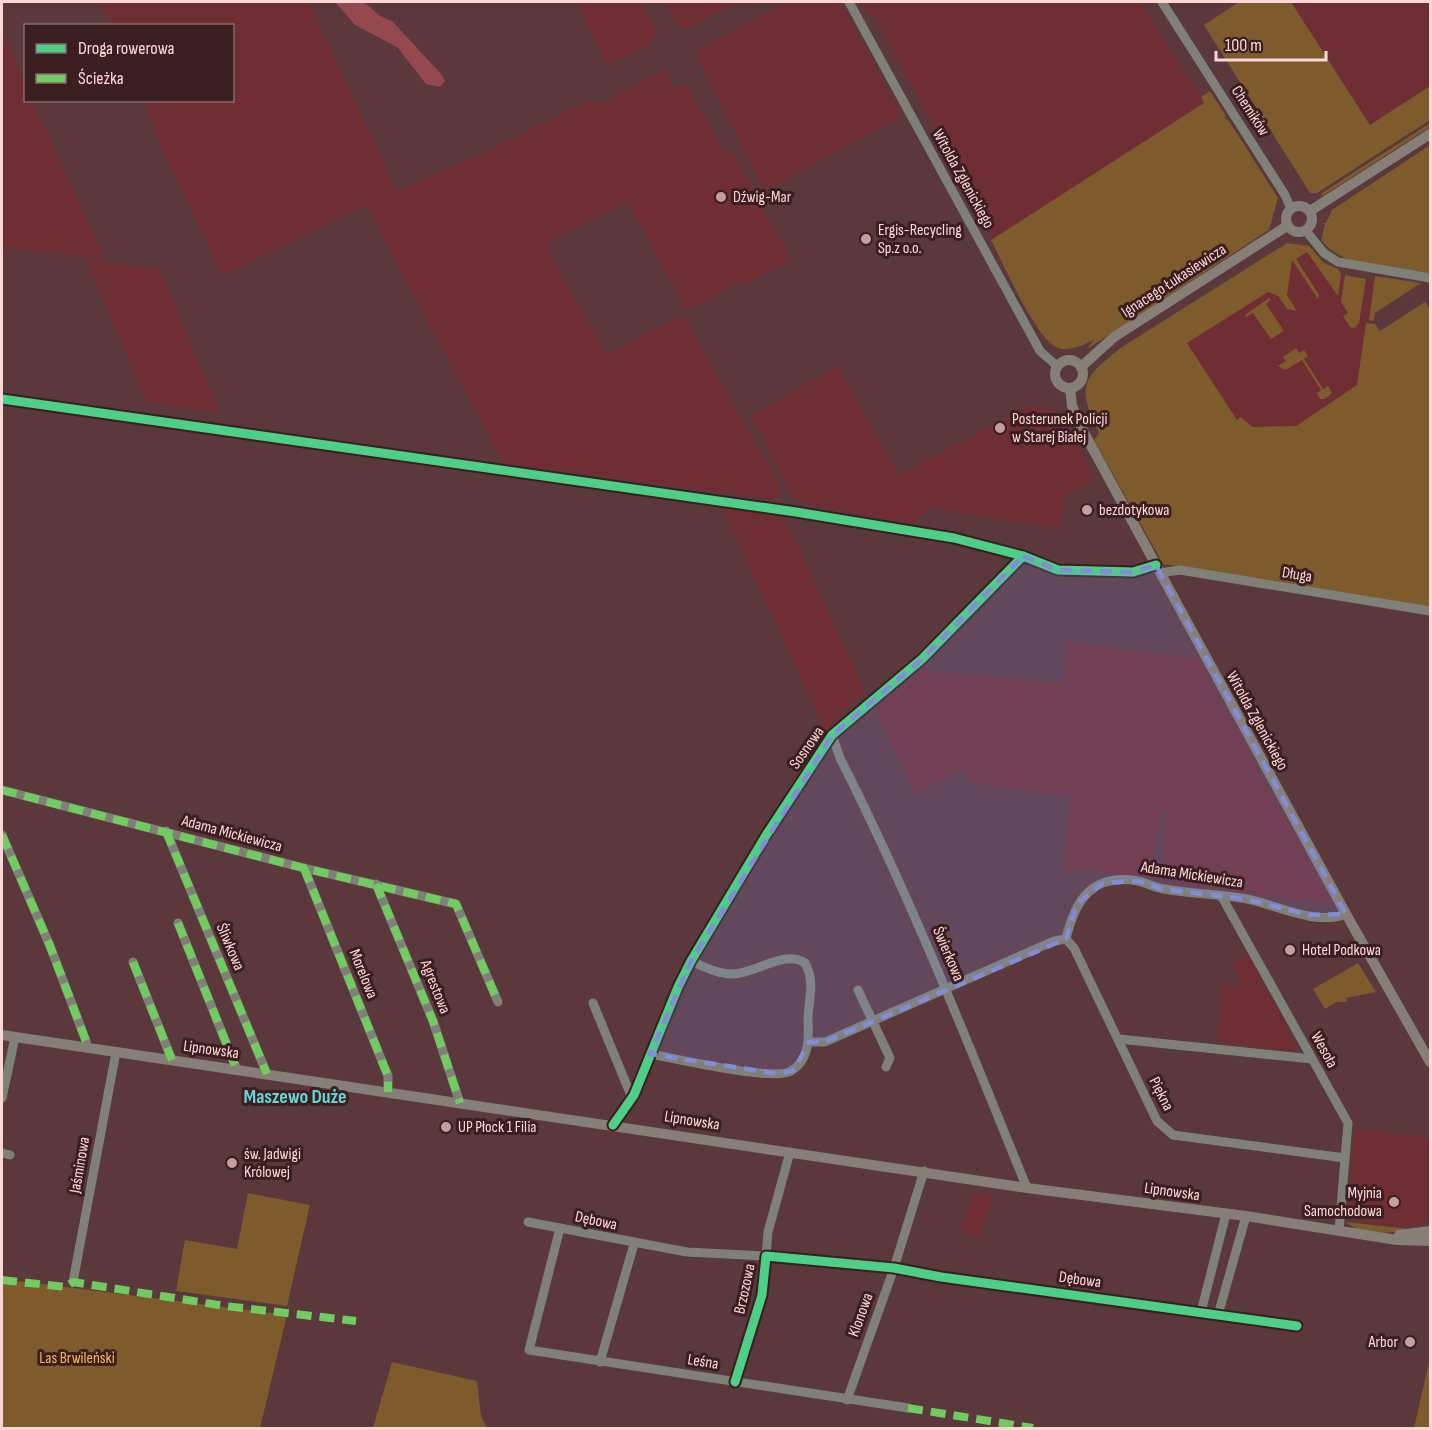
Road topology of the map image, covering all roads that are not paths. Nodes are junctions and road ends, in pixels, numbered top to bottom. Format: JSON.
{"nodes":[{"id":1,"x":849,"y":2,"type":"edge"},
{"id":2,"x":1162,"y":2,"type":"edge"},
{"id":3,"x":1431,"y":134,"type":"edge"},
{"id":4,"x":1291,"y":209,"type":"junction"},
{"id":5,"x":1310,"y":212,"type":"junction"},
{"id":6,"x":1287,"y":226,"type":"junction"},
{"id":7,"x":1306,"y":231,"type":"junction"},
{"id":8,"x":1431,"y":278,"type":"edge"},
{"id":9,"x":1057,"y":366,"type":"junction"},
{"id":10,"x":1081,"y":367,"type":"junction"},
{"id":11,"x":1070,"y":388,"type":"junction"},
{"id":12,"x":2,"y":399,"type":"edge"},
{"id":13,"x":1023,"y":556,"type":"junction"},
{"id":14,"x":1158,"y":569,"type":"junction"},
{"id":15,"x":1431,"y":611,"type":"edge"},
{"id":16,"x":832,"y":735,"type":"junction"},
{"id":17,"x":2,"y":790,"type":"edge"},
{"id":18,"x":166,"y":831,"type":"junction"},
{"id":19,"x":2,"y":836,"type":"edge"},
{"id":20,"x":304,"y":868,"type":"junction"},
{"id":21,"x":376,"y":885,"type":"junction"},
{"id":22,"x":1222,"y":897,"type":"junction"},
{"id":23,"x":1346,"y":914,"type":"junction"},
{"id":24,"x":178,"y":923,"type":"dead end"},
{"id":25,"x":1066,"y":939,"type":"junction"},
{"id":26,"x":691,"y":961,"type":"junction"},
{"id":27,"x":133,"y":962,"type":"dead end"},
{"id":28,"x":946,"y":987,"type":"junction"},
{"id":29,"x":858,"y":990,"type":"dead end"},
{"id":30,"x":498,"y":1002,"type":"dead end"},
{"id":31,"x":593,"y":1003,"type":"dead end"},
{"id":32,"x":872,"y":1021,"type":"junction"},
{"id":33,"x":2,"y":1035,"type":"edge"},
{"id":34,"x":15,"y":1037,"type":"junction"},
{"id":35,"x":1119,"y":1039,"type":"junction"},
{"id":36,"x":809,"y":1042,"type":"junction"},
{"id":37,"x":86,"y":1048,"type":"junction"},
{"id":38,"x":116,"y":1052,"type":"junction"},
{"id":39,"x":650,"y":1054,"type":"junction"},
{"id":40,"x":1312,"y":1059,"type":"junction"},
{"id":41,"x":172,"y":1060,"type":"junction"},
{"id":42,"x":1431,"y":1062,"type":"edge"},
{"id":43,"x":886,"y":1067,"type":"dead end"},
{"id":44,"x":237,"y":1070,"type":"junction"},
{"id":45,"x":267,"y":1074,"type":"junction"},
{"id":46,"x":388,"y":1092,"type":"junction"},
{"id":47,"x":2,"y":1098,"type":"edge"},
{"id":48,"x":632,"y":1098,"type":"junction"},
{"id":49,"x":460,"y":1103,"type":"junction"},
{"id":50,"x":613,"y":1125,"type":"junction"},
{"id":51,"x":790,"y":1152,"type":"junction"},
{"id":52,"x":1345,"y":1158,"type":"junction"},
{"id":53,"x":924,"y":1171,"type":"junction"},
{"id":54,"x":1028,"y":1188,"type":"junction"},
{"id":55,"x":1226,"y":1214,"type":"junction"},
{"id":56,"x":1245,"y":1216,"type":"junction"},
{"id":57,"x":528,"y":1222,"type":"dead end"},
{"id":58,"x":560,"y":1228,"type":"junction"},
{"id":59,"x":1339,"y":1231,"type":"junction"},
{"id":60,"x":1431,"y":1231,"type":"edge"},
{"id":61,"x":1378,"y":1236,"type":"junction"},
{"id":62,"x":1431,"y":1241,"type":"edge"},
{"id":63,"x":634,"y":1244,"type":"junction"},
{"id":64,"x":766,"y":1256,"type":"junction"},
{"id":65,"x":859,"y":1264,"type":"joint"},
{"id":66,"x":894,"y":1268,"type":"junction"},
{"id":67,"x":73,"y":1282,"type":"dead end"},
{"id":68,"x":1201,"y":1312,"type":"junction"},
{"id":69,"x":1218,"y":1315,"type":"junction"},
{"id":70,"x":1297,"y":1326,"type":"dead end"},
{"id":71,"x":600,"y":1362,"type":"junction"},
{"id":72,"x":735,"y":1382,"type":"junction"},
{"id":73,"x":847,"y":1400,"type":"junction"},
{"id":74,"x":908,"y":1408,"type":"dead end"}],
"edges":[{"from":1,"to":9,"type":"street","name":"Witolda Zglenickiego"},
{"from":2,"to":4,"type":"street","name":"Chemików"},
{"from":3,"to":5,"type":"main road"},
{"from":4,"to":5,"type":"main road"},
{"from":4,"to":6,"type":"main road"},
{"from":5,"to":7,"type":"main road"},
{"from":6,"to":7,"type":"main road"},
{"from":6,"to":10,"type":"main road","name":"Ignacego Łukasiewicza"},
{"from":7,"to":8,"type":"street"},
{"from":9,"to":10,"type":"main road"},
{"from":9,"to":11,"type":"main road"},
{"from":10,"to":11,"type":"main road"},
{"from":11,"to":14,"type":"main road","name":"Witolda Zglenickiego"},
{"from":12,"to":13,"type":"street"},
{"from":13,"to":14,"type":"street"},
{"from":13,"to":16,"type":"street","name":"Sosnowa"},
{"from":14,"to":15,"type":"street","name":"Długa"},
{"from":14,"to":23,"type":"main road","name":"Witolda Zglenickiego"},
{"from":16,"to":26,"type":"street","name":"Sosnowa"},
{"from":16,"to":28,"type":"street","name":"Świerkowa"},
{"from":17,"to":18,"type":"street","name":"Adama Mickiewicza"},
{"from":18,"to":20,"type":"street","name":"Adama Mickiewicza"},
{"from":18,"to":45,"type":"street","name":"Śliwkowa"},
{"from":19,"to":37,"type":"street"},
{"from":20,"to":21,"type":"street","name":"Adama Mickiewicza"},
{"from":20,"to":46,"type":"street","name":"Morelowa"},
{"from":21,"to":30,"type":"street","name":"Adama Mickiewicza"},
{"from":21,"to":49,"type":"street","name":"Agrestowa"},
{"from":22,"to":23,"type":"street","name":"Adama Mickiewicza"},
{"from":22,"to":25,"type":"street","name":"Adama Mickiewicza"},
{"from":22,"to":40,"type":"street","name":"Wesoła"},
{"from":23,"to":42,"type":"main road","name":"Witolda Zglenickiego"},
{"from":24,"to":44,"type":"street"},
{"from":25,"to":28,"type":"street"},
{"from":25,"to":35,"type":"street","name":"Piękna"},
{"from":26,"to":36,"type":"street"},
{"from":26,"to":39,"type":"street","name":"Sosnowa"},
{"from":27,"to":41,"type":"street"},
{"from":28,"to":32,"type":"street"},
{"from":28,"to":54,"type":"street","name":"Świerkowa"},
{"from":29,"to":32,"type":"street"},
{"from":31,"to":48,"type":"street"},
{"from":32,"to":36,"type":"street"},
{"from":32,"to":43,"type":"street"},
{"from":33,"to":34,"type":"main road","name":"Lipnowska"},
{"from":34,"to":37,"type":"main road","name":"Lipnowska"},
{"from":34,"to":47,"type":"street"},
{"from":35,"to":40,"type":"street"},
{"from":35,"to":52,"type":"street","name":"Piękna"},
{"from":36,"to":39,"type":"street"},
{"from":37,"to":38,"type":"main road","name":"Lipnowska"},
{"from":38,"to":41,"type":"main road","name":"Lipnowska"},
{"from":38,"to":67,"type":"street","name":"Jaśminowa"},
{"from":39,"to":48,"type":"street","name":"Sosnowa"},
{"from":40,"to":52,"type":"street","name":"Wesoła"},
{"from":41,"to":44,"type":"main road","name":"Lipnowska"},
{"from":44,"to":45,"type":"main road","name":"Lipnowska"},
{"from":45,"to":46,"type":"main road","name":"Lipnowska"},
{"from":46,"to":49,"type":"main road","name":"Lipnowska"},
{"from":48,"to":50,"type":"street","name":"Sosnowa"},
{"from":49,"to":50,"type":"main road","name":"Lipnowska"},
{"from":50,"to":51,"type":"main road","name":"Lipnowska"},
{"from":51,"to":53,"type":"main road","name":"Lipnowska"},
{"from":51,"to":64,"type":"street"},
{"from":52,"to":59,"type":"street","name":"Wesoła"},
{"from":53,"to":54,"type":"main road","name":"Lipnowska"},
{"from":53,"to":66,"type":"street","name":"Klonowa"},
{"from":54,"to":55,"type":"main road","name":"Lipnowska"},
{"from":55,"to":56,"type":"main road","name":"Lipnowska"},
{"from":55,"to":68,"type":"street"},
{"from":56,"to":59,"type":"main road","name":"Lipnowska"},
{"from":56,"to":69,"type":"street"},
{"from":57,"to":58,"type":"street","name":"Dębowa"},
{"from":58,"to":63,"type":"street","name":"Dębowa"},
{"from":58,"to":71,"type":"street","name":"Leśna"},
{"from":59,"to":61,"type":"main road","name":"Lipnowska"},
{"from":60,"to":61,"type":"main road","name":"Lipnowska"},
{"from":61,"to":62,"type":"main road","name":"Lipnowska"},
{"from":63,"to":64,"type":"street","name":"Dębowa"},
{"from":63,"to":71,"type":"street"},
{"from":64,"to":65,"type":"street","name":"Brzozowa"},
{"from":64,"to":72,"type":"street","name":"Brzozowa"},
{"from":65,"to":66,"type":"street","name":"Dębowa"},
{"from":66,"to":68,"type":"street","name":"Dębowa"},
{"from":66,"to":73,"type":"street","name":"Klonowa"},
{"from":68,"to":69,"type":"street","name":"Dębowa"},
{"from":69,"to":70,"type":"street","name":"Dębowa"},
{"from":71,"to":72,"type":"street","name":"Leśna"},
{"from":72,"to":73,"type":"street","name":"Leśna"},
{"from":73,"to":74,"type":"street","name":"Leśna"}]}
